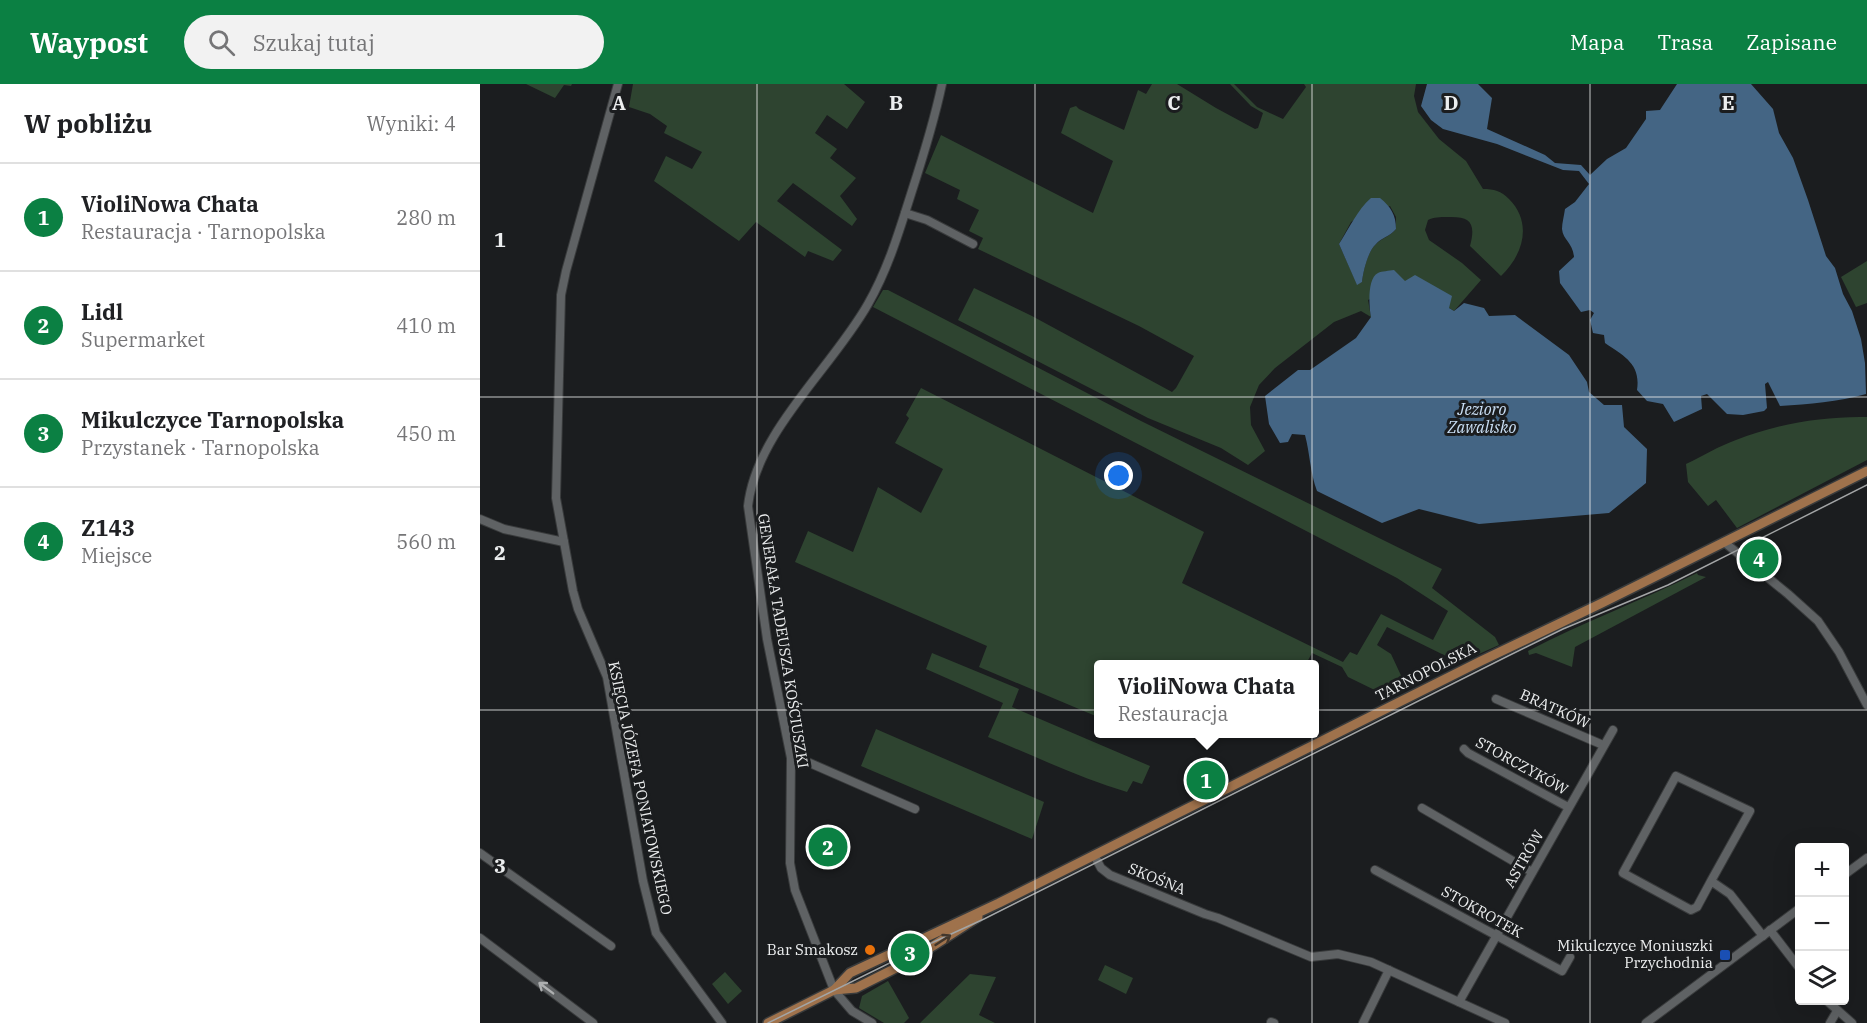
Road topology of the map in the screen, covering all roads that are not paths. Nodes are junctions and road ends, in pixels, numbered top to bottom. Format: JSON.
{"nodes":[{"id":1,"x":618,"y":84,"type":"edge"},
{"id":2,"x":942,"y":84,"type":"edge"},
{"id":3,"x":905,"y":213,"type":"junction"},
{"id":4,"x":973,"y":243,"type":"dead end"},
{"id":5,"x":1867,"y":471,"type":"edge"},
{"id":6,"x":480,"y":519,"type":"edge"},
{"id":7,"x":564,"y":542,"type":"junction"},
{"id":8,"x":1724,"y":542,"type":"junction"},
{"id":9,"x":1496,"y":699,"type":"dead end"},
{"id":10,"x":1867,"y":705,"type":"edge"},
{"id":11,"x":1612,"y":730,"type":"dead end"},
{"id":12,"x":1603,"y":746,"type":"junction"},
{"id":13,"x":1464,"y":748,"type":"dead end"},
{"id":14,"x":791,"y":758,"type":"junction"},
{"id":15,"x":1568,"y":807,"type":"junction"},
{"id":16,"x":1422,"y":808,"type":"dead end"},
{"id":17,"x":915,"y":809,"type":"dead end"},
{"id":18,"x":480,"y":853,"type":"edge"},
{"id":19,"x":1094,"y":855,"type":"junction"},
{"id":20,"x":1867,"y":858,"type":"edge"},
{"id":21,"x":1375,"y":870,"type":"dead end"},
{"id":22,"x":1532,"y":872,"type":"junction"},
{"id":23,"x":1849,"y":872,"type":"edge"},
{"id":24,"x":1711,"y":881,"type":"junction"},
{"id":25,"x":999,"y":903,"type":"junction"},
{"id":26,"x":1795,"y":912,"type":"edge"},
{"id":27,"x":1770,"y":930,"type":"junction"},
{"id":28,"x":1496,"y":935,"type":"junction"},
{"id":29,"x":1762,"y":936,"type":"junction"},
{"id":30,"x":480,"y":938,"type":"edge"},
{"id":31,"x":611,"y":946,"type":"dead end"},
{"id":32,"x":1570,"y":957,"type":"dead end"},
{"id":33,"x":1795,"y":962,"type":"edge"},
{"id":34,"x":1389,"y":970,"type":"junction"},
{"id":35,"x":834,"y":990,"type":"junction"},
{"id":36,"x":1460,"y":1002,"type":"junction"},
{"id":37,"x":1831,"y":1005,"type":"edge"},
{"id":38,"x":1837,"y":1011,"type":"junction"},
{"id":39,"x":593,"y":1023,"type":"edge"},
{"id":40,"x":722,"y":1023,"type":"edge"},
{"id":41,"x":768,"y":1023,"type":"edge"},
{"id":42,"x":872,"y":1023,"type":"edge"},
{"id":43,"x":1363,"y":1023,"type":"edge"},
{"id":44,"x":1505,"y":1023,"type":"edge"},
{"id":45,"x":1646,"y":1023,"type":"edge"},
{"id":46,"x":1830,"y":1023,"type":"edge"},
{"id":47,"x":1852,"y":1023,"type":"edge"}],
"edges":[{"from":1,"to":7,"type":"street","name":"KSIĘCIA JÓZEFA PONIATOWSKIEGO"},
{"from":2,"to":3,"type":"street","name":"GENERAŁA TADEUSZA KOŚCIUSZKI"},
{"from":3,"to":4,"type":"street"},
{"from":3,"to":14,"type":"street","name":"GENERAŁA TADEUSZA KOŚCIUSZKI"},
{"from":5,"to":8,"type":"main road","name":"TARNOPOLSKA"},
{"from":6,"to":7,"type":"street"},
{"from":7,"to":40,"type":"street","name":"KSIĘCIA JÓZEFA PONIATOWSKIEGO"},
{"from":8,"to":10,"type":"street"},
{"from":8,"to":19,"type":"main road","name":"TARNOPOLSKA"},
{"from":9,"to":12,"type":"street","name":"BRATKÓW"},
{"from":11,"to":12,"type":"street","name":"ASTRÓW"},
{"from":12,"to":15,"type":"street","name":"ASTRÓW"},
{"from":13,"to":15,"type":"street","name":"STORCZYKÓW"},
{"from":14,"to":17,"type":"street"},
{"from":14,"to":35,"type":"street","name":"GENERAŁA TADEUSZA KOŚCIUSZKI"},
{"from":15,"to":22,"type":"street","name":"ASTRÓW"},
{"from":16,"to":22,"type":"street"},
{"from":18,"to":31,"type":"street"},
{"from":19,"to":25,"type":"main road","name":"TARNOPOLSKA"},
{"from":19,"to":34,"type":"street","name":"SKOŚNA"},
{"from":20,"to":23,"type":"street"},
{"from":21,"to":28,"type":"street","name":"STOKROTEK"},
{"from":22,"to":28,"type":"street","name":"ASTRÓW"},
{"from":24,"to":24,"type":"street"},
{"from":24,"to":29,"type":"street"},
{"from":25,"to":35,"type":"main road","name":"TARNOPOLSKA"},
{"from":35,"to":25,"type":"main road","name":"TARNOPOLSKA","one_way":true},
{"from":26,"to":27,"type":"street"},
{"from":27,"to":29,"type":"street"},
{"from":27,"to":33,"type":"street"},
{"from":28,"to":32,"type":"street","name":"STOKROTEK"},
{"from":28,"to":36,"type":"street","name":"ASTRÓW"},
{"from":29,"to":45,"type":"street"},
{"from":39,"to":30,"type":"street","one_way":true},
{"from":34,"to":36,"type":"street","name":"SKOŚNA"},
{"from":34,"to":43,"type":"street"},
{"from":35,"to":41,"type":"main road","name":"TARNOPOLSKA"},
{"from":35,"to":42,"type":"street","name":"GENERAŁA TADEUSZA KOŚCIUSZKI"},
{"from":36,"to":44,"type":"street","name":"SKOŚNA"},
{"from":37,"to":38,"type":"street"},
{"from":38,"to":46,"type":"street"},
{"from":38,"to":47,"type":"street"}]}
